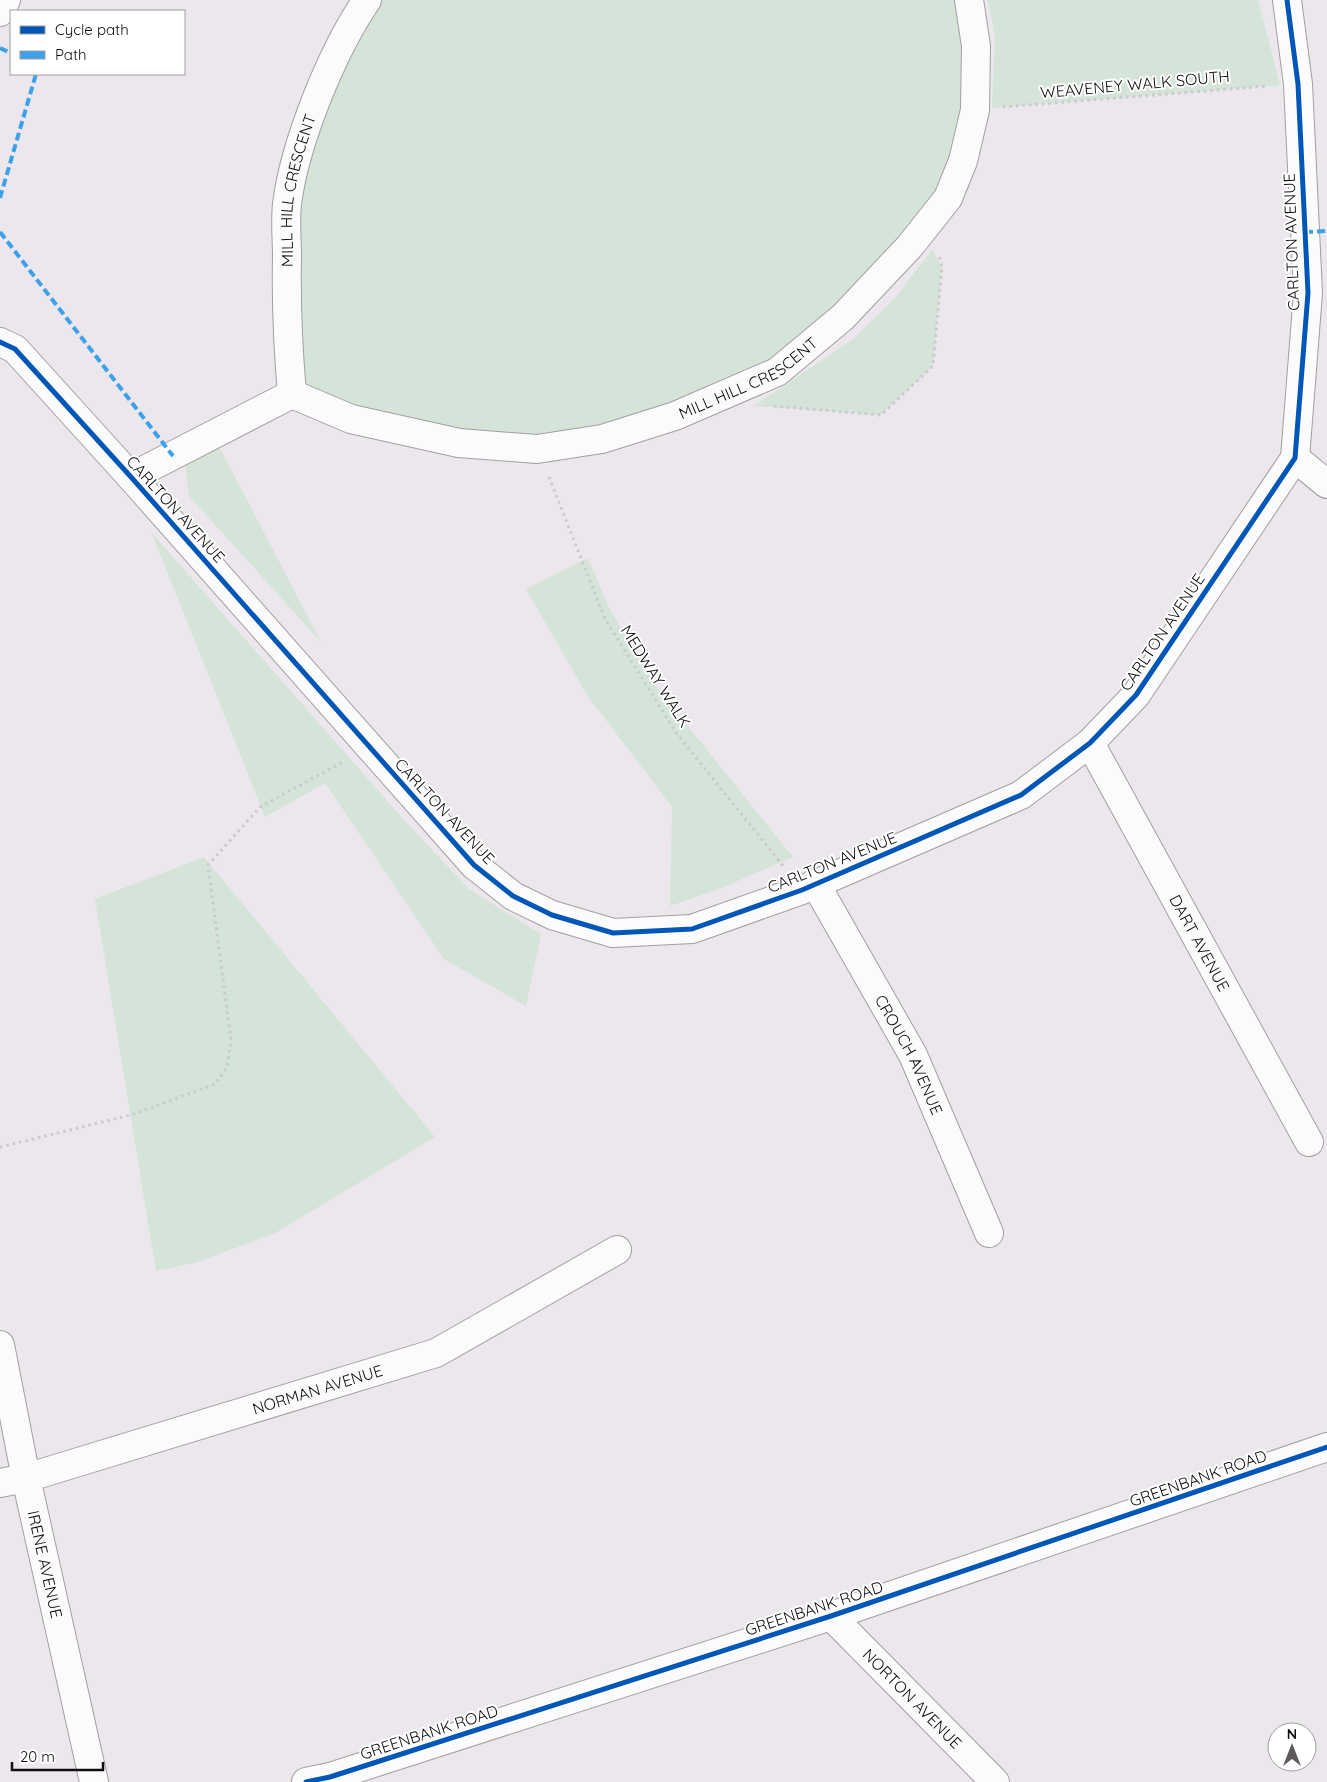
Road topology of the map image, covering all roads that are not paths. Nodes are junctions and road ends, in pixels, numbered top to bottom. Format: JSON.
{"nodes":[{"id":1,"x":6,"y":0,"type":"edge"},
{"id":2,"x":367,"y":0,"type":"edge"},
{"id":3,"x":969,"y":0,"type":"edge"},
{"id":4,"x":1287,"y":0,"type":"edge"},
{"id":5,"x":0,"y":12,"type":"edge"},
{"id":6,"x":0,"y":342,"type":"edge"},
{"id":7,"x":292,"y":394,"type":"junction"},
{"id":8,"x":1295,"y":458,"type":"junction"},
{"id":9,"x":131,"y":477,"type":"junction"},
{"id":10,"x":1327,"y":484,"type":"edge"},
{"id":11,"x":1090,"y":743,"type":"junction"},
{"id":12,"x":808,"y":886,"type":"junction"},
{"id":13,"x":1309,"y":1142,"type":"dead end"},
{"id":14,"x":989,"y":1233,"type":"dead end"},
{"id":15,"x":617,"y":1250,"type":"dead end"},
{"id":16,"x":0,"y":1346,"type":"edge"},
{"id":17,"x":1327,"y":1447,"type":"edge"},
{"id":18,"x":26,"y":1478,"type":"junction"},
{"id":19,"x":0,"y":1483,"type":"edge"},
{"id":20,"x":831,"y":1616,"type":"junction"},
{"id":21,"x":94,"y":1782,"type":"edge"},
{"id":22,"x":306,"y":1782,"type":"edge"},
{"id":23,"x":995,"y":1782,"type":"edge"}],
"edges":[{"from":1,"to":5,"type":"street"},
{"from":2,"to":7,"type":"street","name":"MILL HILL CRESCENT"},
{"from":3,"to":7,"type":"street","name":"MILL HILL CRESCENT"},
{"from":4,"to":8,"type":"street","name":"CARLTON AVENUE"},
{"from":6,"to":9,"type":"street","name":"CARLTON AVENUE"},
{"from":7,"to":9,"type":"street"},
{"from":8,"to":10,"type":"street"},
{"from":8,"to":11,"type":"street","name":"CARLTON AVENUE"},
{"from":9,"to":12,"type":"street","name":"CARLTON AVENUE"},
{"from":11,"to":12,"type":"street","name":"CARLTON AVENUE"},
{"from":11,"to":13,"type":"street","name":"DART AVENUE"},
{"from":12,"to":14,"type":"street","name":"CROUCH AVENUE"},
{"from":15,"to":18,"type":"street","name":"NORMAN AVENUE"},
{"from":16,"to":18,"type":"street","name":"IRENE AVENUE"},
{"from":17,"to":20,"type":"street","name":"GREENBANK ROAD"},
{"from":18,"to":19,"type":"street","name":"NORMAN AVENUE"},
{"from":18,"to":21,"type":"street","name":"IRENE AVENUE"},
{"from":20,"to":22,"type":"street","name":"GREENBANK ROAD"},
{"from":20,"to":23,"type":"street","name":"NORTON AVENUE"}]}
